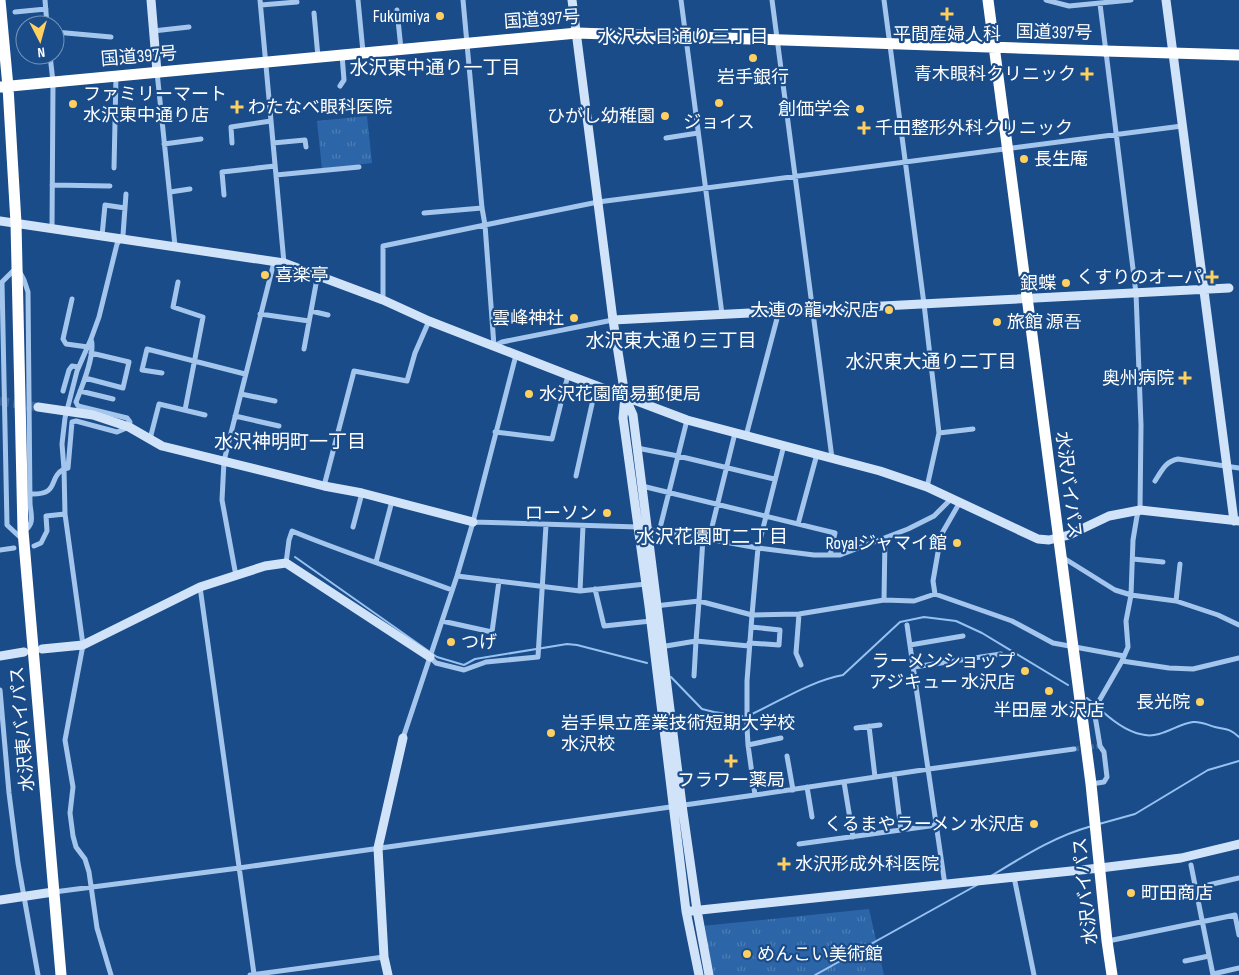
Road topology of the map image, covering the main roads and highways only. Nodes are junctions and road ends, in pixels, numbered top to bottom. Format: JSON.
{"nodes":[{"id":1,"x":0,"y":0,"type":"edge"},
{"id":2,"x":988,"y":0,"type":"edge"},
{"id":3,"x":994,"y":48,"type":"junction"},
{"id":4,"x":1239,"y":55,"type":"edge"},
{"id":5,"x":4,"y":87,"type":"edge"},
{"id":6,"x":61,"y":975,"type":"edge"},
{"id":7,"x":1112,"y":975,"type":"edge"}],
"edges":[{"from":1,"to":5,"type":"highway","name":"水沢東バイパス"},
{"from":2,"to":3,"type":"highway","name":"水沢バイパス"},
{"from":3,"to":4,"type":"highway","name":"国道397号","bridge":true},
{"from":3,"to":5,"type":"highway","name":"国道397号"},
{"from":3,"to":7,"type":"highway","name":"水沢バイパス"},
{"from":5,"to":6,"type":"highway","name":"水沢東バイパス"}]}
